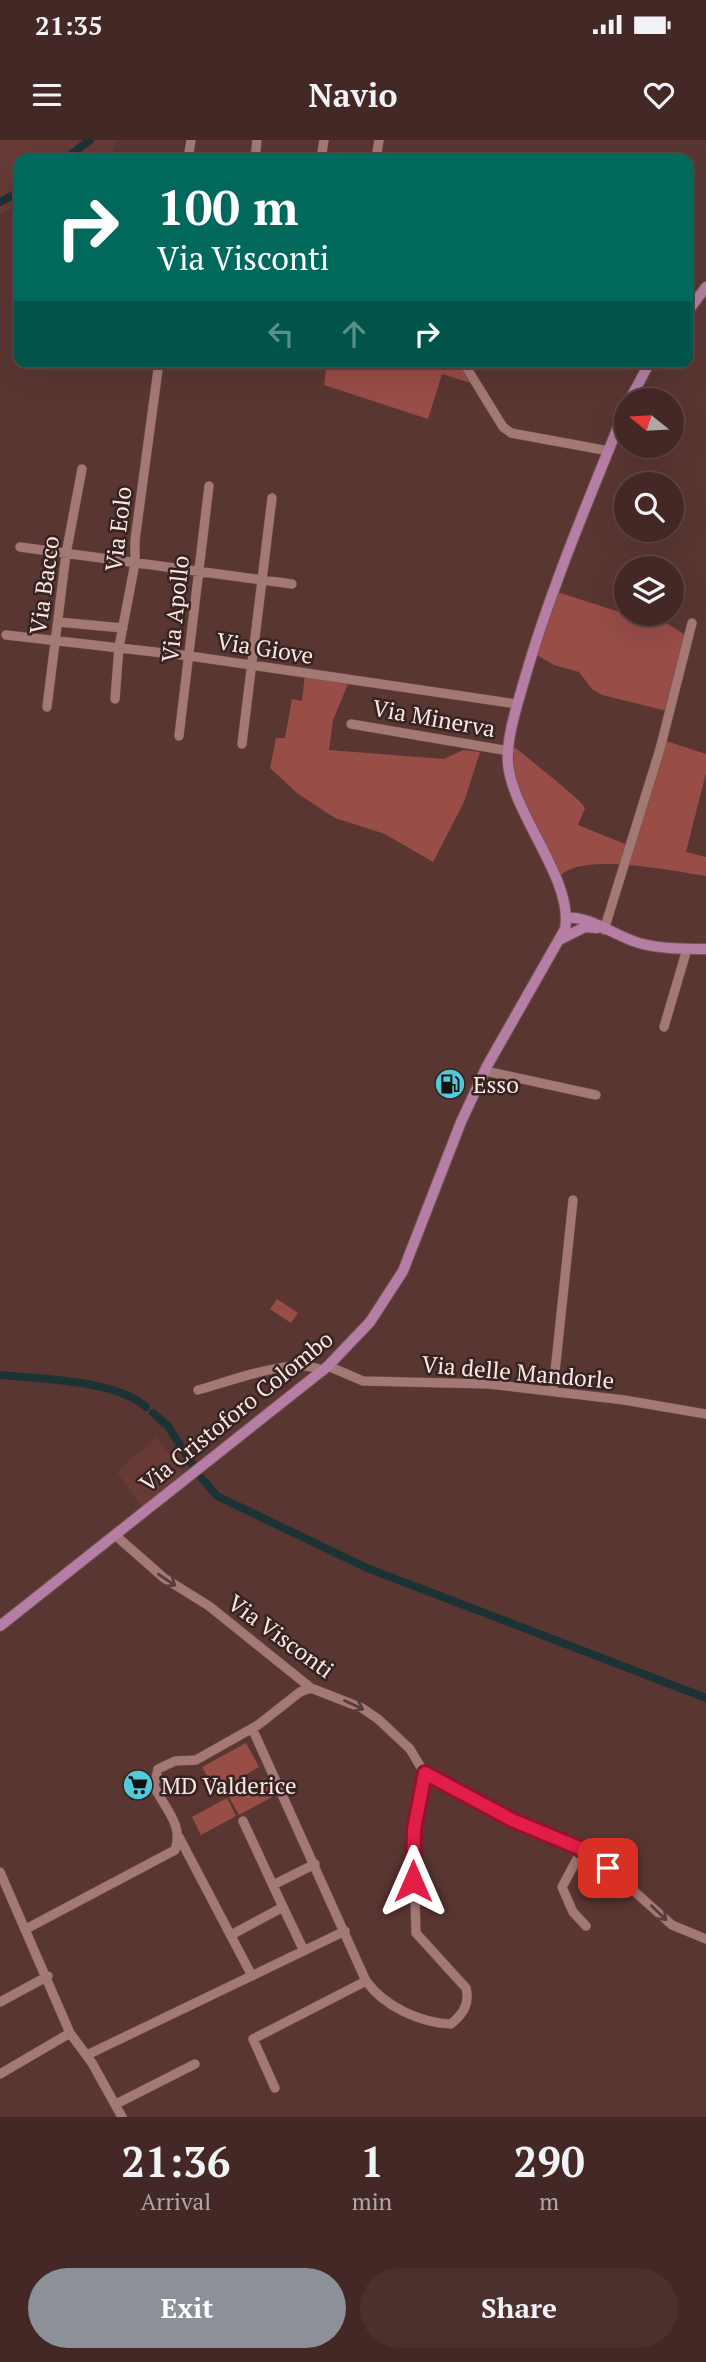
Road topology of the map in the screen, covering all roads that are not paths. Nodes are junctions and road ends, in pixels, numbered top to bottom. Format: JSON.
{"nodes":[{"id":1,"x":706,"y":287,"type":"edge"},
{"id":2,"x":693,"y":304,"type":"edge"},
{"id":3,"x":158,"y":368,"type":"edge"},
{"id":4,"x":467,"y":368,"type":"edge"},
{"id":5,"x":647,"y":368,"type":"edge"},
{"id":6,"x":636,"y":388,"type":"edge"},
{"id":7,"x":614,"y":438,"type":"edge"},
{"id":8,"x":609,"y":451,"type":"junction"},
{"id":9,"x":82,"y":469,"type":"dead end"},
{"id":10,"x":209,"y":486,"type":"dead end"},
{"id":11,"x":272,"y":498,"type":"dead end"},
{"id":12,"x":20,"y":547,"type":"dead end"},
{"id":13,"x":66,"y":554,"type":"junction"},
{"id":14,"x":135,"y":563,"type":"junction"},
{"id":15,"x":199,"y":571,"type":"junction"},
{"id":16,"x":263,"y":580,"type":"junction"},
{"id":17,"x":292,"y":584,"type":"dead end"},
{"id":18,"x":58,"y":622,"type":"junction"},
{"id":19,"x":692,"y":623,"type":"dead end"},
{"id":20,"x":123,"y":628,"type":"junction"},
{"id":21,"x":6,"y":635,"type":"dead end"},
{"id":22,"x":56,"y":641,"type":"junction"},
{"id":23,"x":119,"y":647,"type":"junction"},
{"id":24,"x":190,"y":656,"type":"junction"},
{"id":25,"x":254,"y":667,"type":"junction"},
{"id":26,"x":115,"y":699,"type":"dead end"},
{"id":27,"x":517,"y":704,"type":"junction"},
{"id":28,"x":47,"y":707,"type":"dead end"},
{"id":29,"x":351,"y":723,"type":"dead end"},
{"id":30,"x":179,"y":736,"type":"dead end"},
{"id":31,"x":242,"y":744,"type":"dead end"},
{"id":32,"x":509,"y":751,"type":"junction"},
{"id":33,"x":560,"y":891,"type":"junction"},
{"id":34,"x":567,"y":918,"type":"junction"},
{"id":35,"x":586,"y":923,"type":"junction"},
{"id":36,"x":602,"y":929,"type":"junction"},
{"id":37,"x":561,"y":939,"type":"junction"},
{"id":38,"x":687,"y":948,"type":"junction"},
{"id":39,"x":706,"y":949,"type":"edge"},
{"id":40,"x":664,"y":1027,"type":"dead end"},
{"id":41,"x":485,"y":1071,"type":"junction"},
{"id":42,"x":596,"y":1095,"type":"dead end"},
{"id":43,"x":573,"y":1200,"type":"dead end"},
{"id":44,"x":326,"y":1368,"type":"junction"},
{"id":45,"x":198,"y":1390,"type":"dead end"},
{"id":46,"x":553,"y":1391,"type":"junction"},
{"id":47,"x":706,"y":1414,"type":"edge"},
{"id":48,"x":115,"y":1535,"type":"junction"},
{"id":49,"x":0,"y":1626,"type":"edge"},
{"id":50,"x":312,"y":1688,"type":"junction"},
{"id":51,"x":252,"y":1728,"type":"junction"},
{"id":52,"x":425,"y":1773,"type":"junction"},
{"id":53,"x":243,"y":1821,"type":"dead end"},
{"id":54,"x":179,"y":1837,"type":"junction"},
{"id":55,"x":582,"y":1850,"type":"junction"},
{"id":56,"x":314,"y":1864,"type":"junction"},
{"id":57,"x":0,"y":1873,"type":"edge"},
{"id":58,"x":273,"y":1885,"type":"junction"},
{"id":59,"x":283,"y":1907,"type":"junction"},
{"id":60,"x":586,"y":1926,"type":"dead end"},
{"id":61,"x":26,"y":1929,"type":"junction"},
{"id":62,"x":345,"y":1931,"type":"junction"},
{"id":63,"x":230,"y":1935,"type":"junction"},
{"id":64,"x":706,"y":1939,"type":"edge"},
{"id":65,"x":304,"y":1951,"type":"junction"},
{"id":66,"x":48,"y":1976,"type":"junction"},
{"id":67,"x":252,"y":1976,"type":"junction"},
{"id":68,"x":366,"y":1981,"type":"junction"},
{"id":69,"x":0,"y":2002,"type":"edge"},
{"id":70,"x":71,"y":2033,"type":"junction"},
{"id":71,"x":87,"y":2055,"type":"junction"},
{"id":72,"x":195,"y":2064,"type":"dead end"},
{"id":73,"x":0,"y":2074,"type":"edge"},
{"id":74,"x":275,"y":2088,"type":"dead end"},
{"id":75,"x":116,"y":2104,"type":"junction"},
{"id":76,"x":122,"y":2117,"type":"edge"}],
"edges":[{"from":1,"to":2,"type":"main road"},
{"from":3,"to":14,"type":"street","name":"Via Eolo"},
{"from":4,"to":8,"type":"street"},
{"from":5,"to":6,"type":"main road"},
{"from":7,"to":8,"type":"main road"},
{"from":8,"to":27,"type":"main road"},
{"from":9,"to":13,"type":"street","name":"Via Bacco"},
{"from":10,"to":15,"type":"street","name":"Via Apollo"},
{"from":11,"to":16,"type":"street"},
{"from":12,"to":13,"type":"street"},
{"from":13,"to":14,"type":"street"},
{"from":13,"to":18,"type":"street","name":"Via Bacco"},
{"from":14,"to":15,"type":"street"},
{"from":14,"to":20,"type":"street","name":"Via Eolo"},
{"from":15,"to":16,"type":"street"},
{"from":15,"to":24,"type":"street","name":"Via Apollo"},
{"from":16,"to":17,"type":"street"},
{"from":16,"to":25,"type":"street"},
{"from":18,"to":20,"type":"street"},
{"from":18,"to":22,"type":"street","name":"Via Bacco"},
{"from":19,"to":36,"type":"street"},
{"from":20,"to":23,"type":"street","name":"Via Eolo"},
{"from":21,"to":22,"type":"street","name":"Via Giove"},
{"from":22,"to":23,"type":"street","name":"Via Giove"},
{"from":22,"to":28,"type":"street","name":"Via Bacco"},
{"from":23,"to":24,"type":"street","name":"Via Giove"},
{"from":23,"to":26,"type":"street","name":"Via Eolo"},
{"from":24,"to":25,"type":"street","name":"Via Giove"},
{"from":24,"to":30,"type":"street","name":"Via Apollo"},
{"from":25,"to":27,"type":"street","name":"Via Giove"},
{"from":25,"to":31,"type":"street"},
{"from":27,"to":32,"type":"main road"},
{"from":29,"to":32,"type":"street","name":"Via Minerva"},
{"from":32,"to":33,"type":"main road"},
{"from":33,"to":34,"type":"main road"},
{"from":33,"to":35,"type":"main road"},
{"from":34,"to":35,"type":"main road"},
{"from":34,"to":37,"type":"main road","name":"Via Cristoforo Colombo"},
{"from":35,"to":36,"type":"main road"},
{"from":35,"to":37,"type":"main road"},
{"from":36,"to":38,"type":"main road"},
{"from":37,"to":41,"type":"main road","name":"Via Cristoforo Colombo"},
{"from":38,"to":39,"type":"main road"},
{"from":38,"to":40,"type":"street"},
{"from":41,"to":42,"type":"street"},
{"from":41,"to":44,"type":"main road","name":"Via Cristoforo Colombo"},
{"from":43,"to":46,"type":"street"},
{"from":44,"to":45,"type":"street","name":"Via delle Mandorle"},
{"from":44,"to":46,"type":"street","name":"Via delle Mandorle"},
{"from":44,"to":48,"type":"main road","name":"Via Cristoforo Colombo"},
{"from":46,"to":47,"type":"street","name":"Via delle Mandorle"},
{"from":48,"to":49,"type":"main road","name":"Via Cristoforo Colombo"},
{"from":48,"to":50,"type":"street","name":"Via Visconti","one_way":true},
{"from":50,"to":51,"type":"street"},
{"from":50,"to":52,"type":"street","name":"Via Visconti","one_way":true},
{"from":51,"to":54,"type":"street"},
{"from":51,"to":56,"type":"street"},
{"from":52,"to":55,"type":"street","name":"Via Visconti"},
{"from":52,"to":68,"type":"street"},
{"from":53,"to":58,"type":"street"},
{"from":54,"to":61,"type":"street"},
{"from":54,"to":63,"type":"street"},
{"from":55,"to":60,"type":"street"},
{"from":55,"to":64,"type":"street","name":"Via Visconti","one_way":true},
{"from":56,"to":58,"type":"street"},
{"from":56,"to":62,"type":"street"},
{"from":57,"to":61,"type":"street"},
{"from":58,"to":59,"type":"street"},
{"from":59,"to":63,"type":"street"},
{"from":59,"to":65,"type":"street"},
{"from":61,"to":66,"type":"street"},
{"from":62,"to":65,"type":"street"},
{"from":62,"to":68,"type":"street"},
{"from":63,"to":67,"type":"street"},
{"from":65,"to":67,"type":"street"},
{"from":66,"to":69,"type":"street"},
{"from":66,"to":70,"type":"street"},
{"from":67,"to":71,"type":"street"},
{"from":68,"to":74,"type":"street"},
{"from":70,"to":71,"type":"street"},
{"from":70,"to":73,"type":"street"},
{"from":71,"to":75,"type":"street"},
{"from":72,"to":75,"type":"street"},
{"from":75,"to":76,"type":"street"}]}
